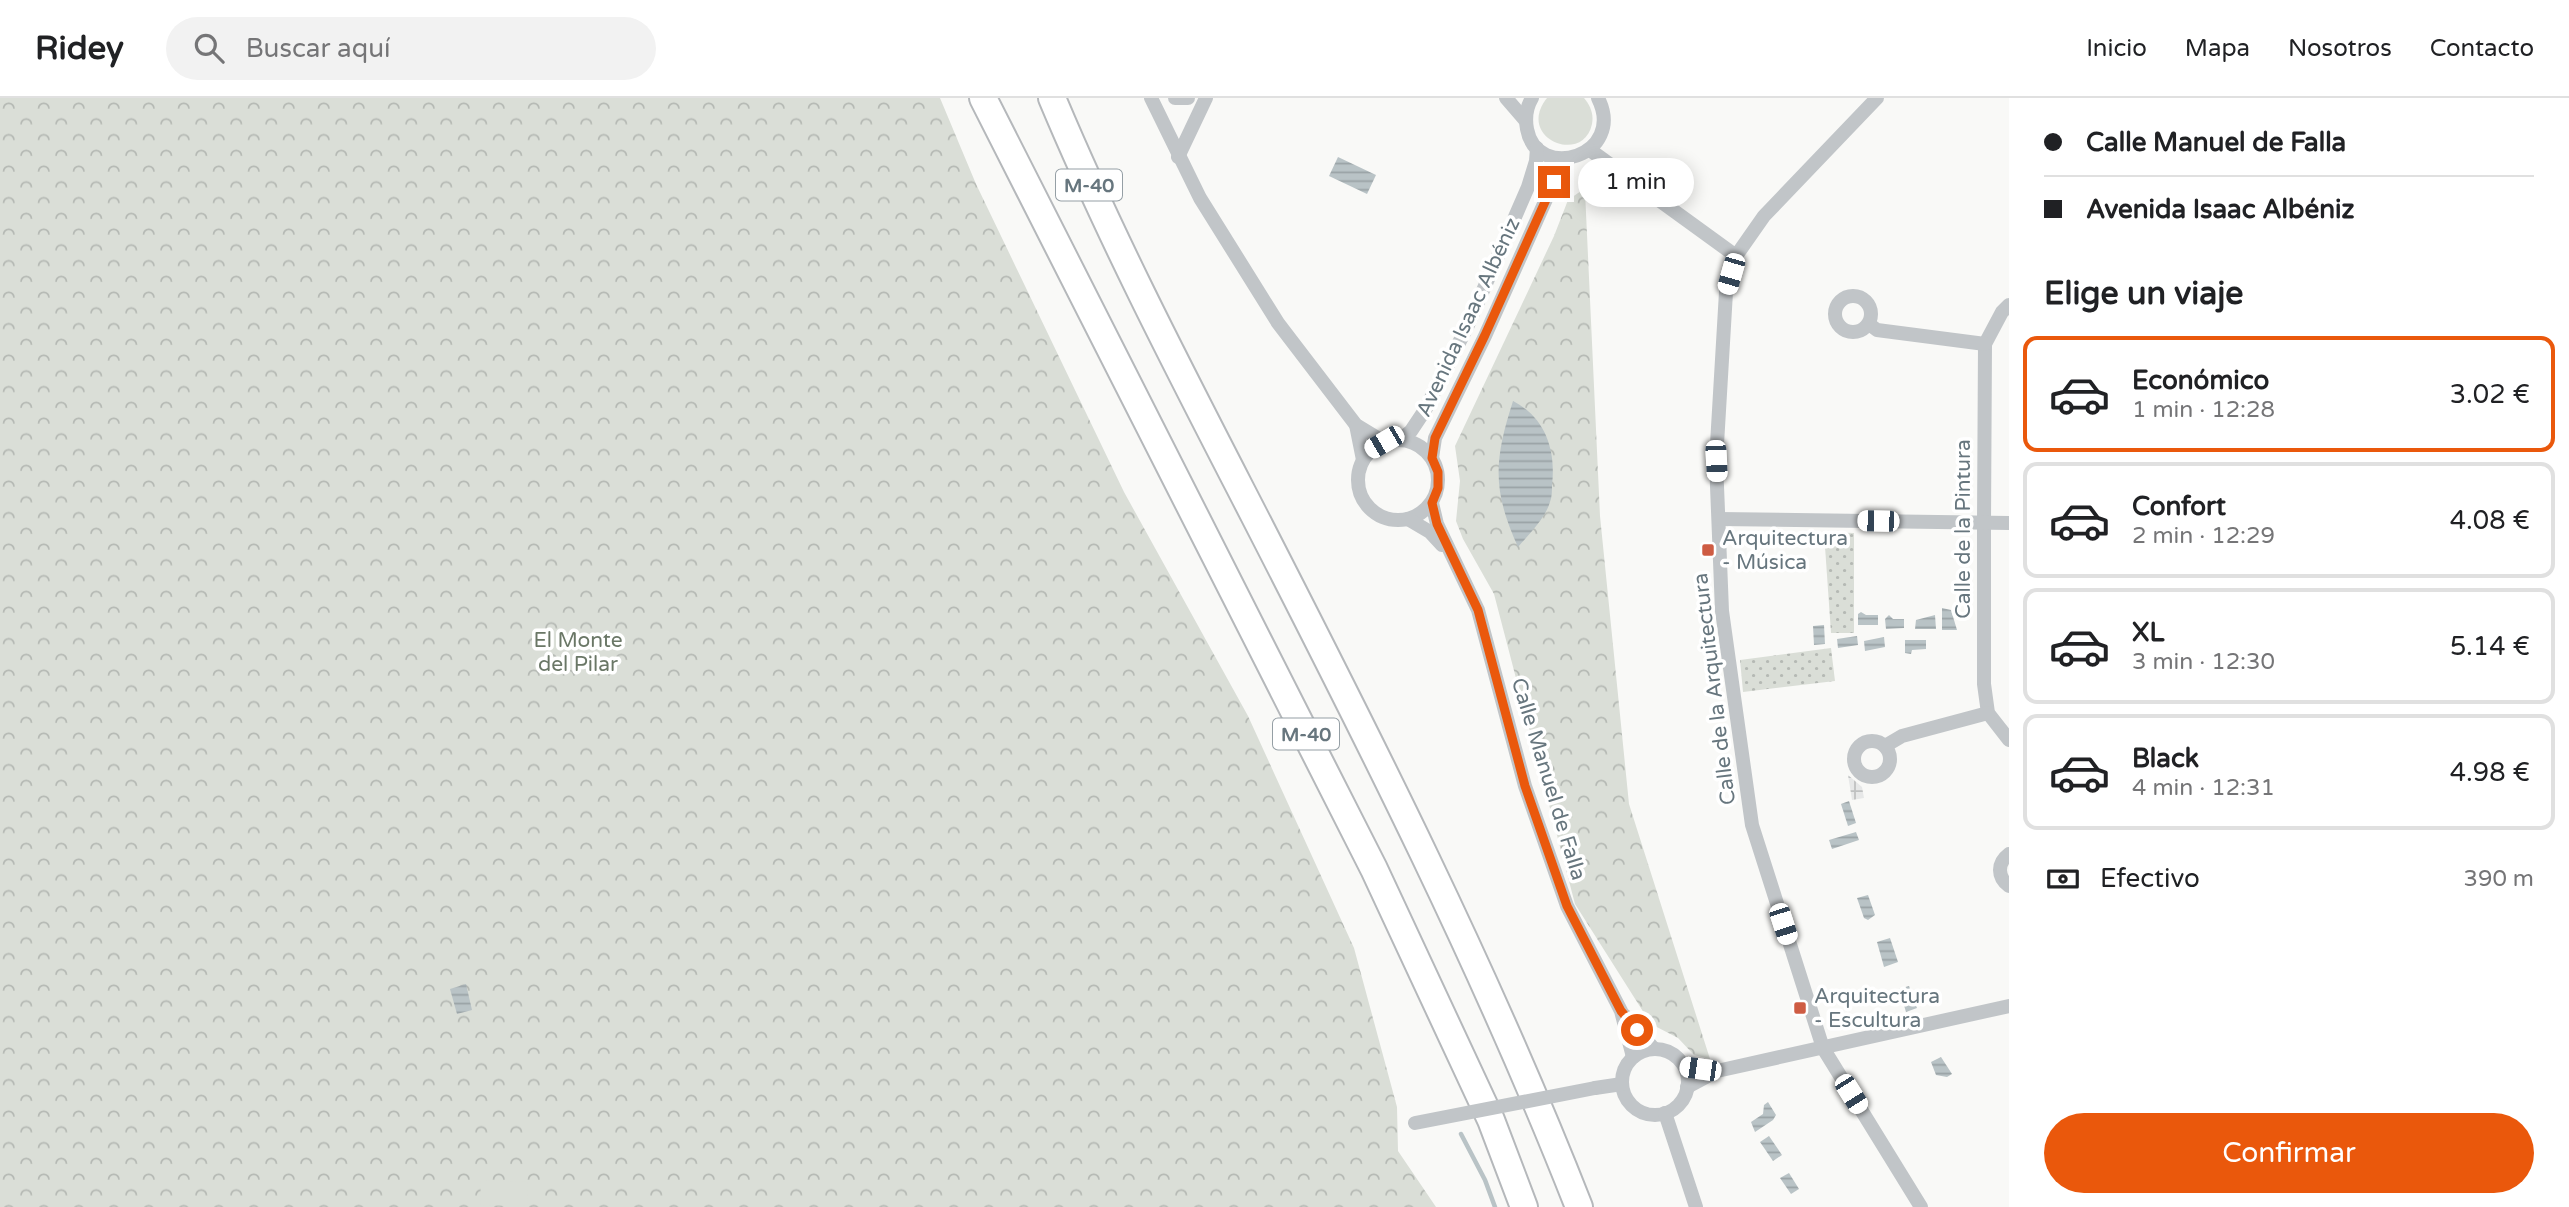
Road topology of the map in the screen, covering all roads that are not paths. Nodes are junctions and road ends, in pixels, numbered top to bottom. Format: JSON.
{"nodes":[{"id":1,"x":983,"y":98,"type":"edge"},
{"id":2,"x":1000,"y":98,"type":"edge"},
{"id":3,"x":1052,"y":98,"type":"edge"},
{"id":4,"x":1072,"y":98,"type":"edge"},
{"id":5,"x":1150,"y":98,"type":"edge"},
{"id":6,"x":1175,"y":98,"type":"edge"},
{"id":7,"x":1188,"y":98,"type":"edge"},
{"id":8,"x":1206,"y":98,"type":"edge"},
{"id":9,"x":1506,"y":98,"type":"edge"},
{"id":10,"x":1532,"y":98,"type":"edge"},
{"id":11,"x":1598,"y":98,"type":"edge"},
{"id":12,"x":1877,"y":98,"type":"edge"},
{"id":13,"x":1525,"y":120,"type":"junction"},
{"id":14,"x":1537,"y":148,"type":"junction"},
{"id":15,"x":1590,"y":150,"type":"junction"},
{"id":16,"x":1178,"y":157,"type":"junction"},
{"id":17,"x":1567,"y":159,"type":"junction"},
{"id":18,"x":1736,"y":256,"type":"junction"},
{"id":19,"x":1070,"y":270,"type":"junction"},
{"id":20,"x":1130,"y":270,"type":"junction"},
{"id":21,"x":2009,"y":305,"type":"edge"},
{"id":22,"x":1869,"y":324,"type":"dead end"},
{"id":23,"x":1985,"y":344,"type":"junction"},
{"id":24,"x":1356,"y":425,"type":"junction"},
{"id":25,"x":1400,"y":440,"type":"junction"},
{"id":26,"x":1384,"y":442,"type":"junction"},
{"id":27,"x":1432,"y":458,"type":"junction"},
{"id":28,"x":1363,"y":460,"type":"junction"},
{"id":29,"x":1432,"y":503,"type":"junction"},
{"id":30,"x":1408,"y":519,"type":"junction"},
{"id":31,"x":1718,"y":519,"type":"junction"},
{"id":32,"x":1984,"y":523,"type":"junction"},
{"id":33,"x":2009,"y":523,"type":"edge"},
{"id":34,"x":1450,"y":554,"type":"junction"},
{"id":35,"x":1988,"y":713,"type":"junction"},
{"id":36,"x":2009,"y":740,"type":"edge"},
{"id":37,"x":1885,"y":746,"type":"dead end"},
{"id":38,"x":2009,"y":854,"type":"edge"},
{"id":39,"x":2009,"y":886,"type":"edge"},
{"id":40,"x":2009,"y":1006,"type":"edge"},
{"id":41,"x":1621,"y":1011,"type":"junction"},
{"id":42,"x":1823,"y":1048,"type":"junction"},
{"id":43,"x":1654,"y":1049,"type":"junction"},
{"id":44,"x":1633,"y":1057,"type":"junction"},
{"id":45,"x":1684,"y":1066,"type":"junction"},
{"id":46,"x":1717,"y":1071,"type":"junction"},
{"id":47,"x":1622,"y":1084,"type":"junction"},
{"id":48,"x":1687,"y":1087,"type":"junction"},
{"id":49,"x":1665,"y":1113,"type":"junction"},
{"id":50,"x":1415,"y":1123,"type":"dead end"},
{"id":51,"x":1524,"y":1207,"type":"edge"},
{"id":52,"x":1579,"y":1207,"type":"edge"},
{"id":53,"x":1696,"y":1207,"type":"edge"},
{"id":54,"x":1921,"y":1207,"type":"edge"}],
"edges":[{"from":1,"to":19,"type":"highway"},
{"from":2,"to":19,"type":"highway","number":"M-40"},
{"from":3,"to":20,"type":"highway","number":"M-40"},
{"from":4,"to":20,"type":"highway"},
{"from":5,"to":16,"type":"street"},
{"from":6,"to":7,"type":"street"},
{"from":8,"to":16,"type":"street"},
{"from":9,"to":13,"type":"street"},
{"from":10,"to":13,"type":"street"},
{"from":11,"to":15,"type":"street"},
{"from":12,"to":18,"type":"street","name":"Calle de la Arquitectura"},
{"from":13,"to":14,"type":"street"},
{"from":14,"to":17,"type":"street"},
{"from":14,"to":25,"type":"street","name":"Avenida Isaac Albéniz"},
{"from":15,"to":17,"type":"street"},
{"from":15,"to":18,"type":"street"},
{"from":16,"to":24,"type":"street"},
{"from":17,"to":27,"type":"street","name":"Avenida Isaac Albéniz"},
{"from":18,"to":31,"type":"street","name":"Calle de la Arquitectura"},
{"from":19,"to":51,"type":"highway","number":"M-40"},
{"from":20,"to":52,"type":"highway","number":"M-40"},
{"from":21,"to":23,"type":"street","name":"Calle de la Pintura"},
{"from":22,"to":23,"type":"street"},
{"from":23,"to":32,"type":"street","name":"Calle de la Pintura"},
{"from":24,"to":26,"type":"street"},
{"from":24,"to":28,"type":"street"},
{"from":25,"to":26,"type":"street"},
{"from":25,"to":27,"type":"street"},
{"from":26,"to":28,"type":"street"},
{"from":27,"to":29,"type":"street"},
{"from":28,"to":30,"type":"street"},
{"from":29,"to":30,"type":"street"},
{"from":29,"to":34,"type":"street","name":"Calle Manuel de Falla"},
{"from":30,"to":34,"type":"street","name":"Calle Manuel de Falla"},
{"from":31,"to":32,"type":"street"},
{"from":31,"to":42,"type":"street","name":"Calle de la Arquitectura"},
{"from":32,"to":33,"type":"street"},
{"from":32,"to":35,"type":"street","name":"Calle de la Pintura"},
{"from":34,"to":41,"type":"street","name":"Calle Manuel de Falla"},
{"from":35,"to":36,"type":"street"},
{"from":35,"to":37,"type":"street"},
{"from":38,"to":39,"type":"street"},
{"from":40,"to":42,"type":"street"},
{"from":41,"to":43,"type":"street","name":"Calle Manuel de Falla"},
{"from":41,"to":44,"type":"street","name":"Calle Manuel de Falla"},
{"from":42,"to":46,"type":"street"},
{"from":42,"to":54,"type":"street","name":"Calle de la Arquitectura"},
{"from":43,"to":44,"type":"street"},
{"from":43,"to":45,"type":"street"},
{"from":44,"to":47,"type":"street"},
{"from":45,"to":46,"type":"street"},
{"from":45,"to":48,"type":"street"},
{"from":46,"to":48,"type":"street"},
{"from":47,"to":49,"type":"street"},
{"from":47,"to":50,"type":"street","bridge":true},
{"from":48,"to":49,"type":"street"},
{"from":49,"to":53,"type":"street"}]}
